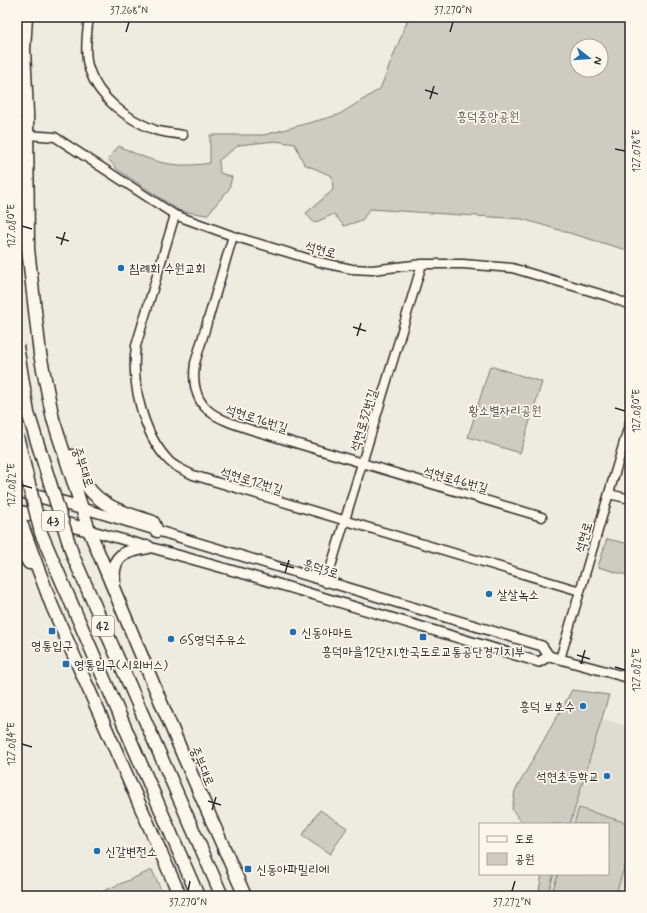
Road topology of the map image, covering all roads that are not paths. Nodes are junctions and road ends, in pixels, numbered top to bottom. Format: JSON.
{"nodes":[{"id":1,"x":26,"y":17,"type":"edge"},
{"id":2,"x":89,"y":17,"type":"edge"},
{"id":3,"x":28,"y":135,"type":"junction"},
{"id":4,"x":183,"y":135,"type":"dead end"},
{"id":5,"x":175,"y":215,"type":"junction"},
{"id":6,"x":233,"y":236,"type":"junction"},
{"id":7,"x":422,"y":264,"type":"junction"},
{"id":8,"x":630,"y":305,"type":"edge"},
{"id":9,"x":17,"y":346,"type":"edge"},
{"id":10,"x":55,"y":422,"type":"junction"},
{"id":11,"x":630,"y":422,"type":"edge"},
{"id":12,"x":17,"y":436,"type":"edge"},
{"id":13,"x":362,"y":464,"type":"junction"},
{"id":14,"x":17,"y":490,"type":"edge"},
{"id":15,"x":609,"y":494,"type":"junction"},
{"id":16,"x":630,"y":499,"type":"edge"},
{"id":17,"x":82,"y":508,"type":"junction"},
{"id":18,"x":17,"y":512,"type":"edge"},
{"id":19,"x":542,"y":517,"type":"dead end"},
{"id":20,"x":345,"y":521,"type":"junction"},
{"id":21,"x":89,"y":530,"type":"junction"},
{"id":22,"x":157,"y":531,"type":"junction"},
{"id":23,"x":17,"y":543,"type":"edge"},
{"id":24,"x":148,"y":547,"type":"junction"},
{"id":25,"x":326,"y":583,"type":"junction"},
{"id":26,"x":114,"y":589,"type":"junction"},
{"id":27,"x":580,"y":591,"type":"junction"},
{"id":28,"x":52,"y":606,"type":"junction"},
{"id":29,"x":549,"y":656,"type":"junction"},
{"id":30,"x":560,"y":659,"type":"junction"},
{"id":31,"x":630,"y":678,"type":"edge"},
{"id":32,"x":180,"y":896,"type":"edge"},
{"id":33,"x":198,"y":896,"type":"edge"},
{"id":34,"x":222,"y":896,"type":"edge"},
{"id":35,"x":245,"y":896,"type":"edge"}],
"edges":[{"from":1,"to":3,"type":"main road","name":"중부대로","number":"43"},
{"from":2,"to":4,"type":"street"},
{"from":3,"to":5,"type":"street","name":"석현로"},
{"from":3,"to":10,"type":"main road","name":"중부대로","number":"43"},
{"from":5,"to":6,"type":"street","name":"석현로"},
{"from":5,"to":20,"type":"street","name":"석현로12번길"},
{"from":6,"to":7,"type":"street","name":"석현로"},
{"from":6,"to":13,"type":"street","name":"석현로16번길"},
{"from":7,"to":8,"type":"street","name":"석현로"},
{"from":7,"to":13,"type":"street","name":"석현로32번길"},
{"from":9,"to":34,"type":"main road","number":"42","bridge":true},
{"from":10,"to":17,"type":"main road","name":"중부대로","number":"43"},
{"from":10,"to":22,"type":"main road"},
{"from":11,"to":15,"type":"street","name":"석현로"},
{"from":12,"to":33,"type":"main road","number":"42","bridge":true},
{"from":13,"to":19,"type":"street","name":"석현로46번길"},
{"from":13,"to":20,"type":"street","name":"석현로32번길"},
{"from":14,"to":17,"type":"main road","number":"43"},
{"from":15,"to":16,"type":"street"},
{"from":15,"to":27,"type":"street","name":"석현로"},
{"from":17,"to":21,"type":"main road","name":"중부대로","number":"43"},
{"from":17,"to":22,"type":"street","name":"흥덕3로"},
{"from":18,"to":21,"type":"main road","number":"43"},
{"from":18,"to":28,"type":"main road"},
{"from":20,"to":25,"type":"street","name":"석현로32번길"},
{"from":20,"to":27,"type":"street","name":"석현로12번길"},
{"from":21,"to":24,"type":"street","name":"흥덕3로"},
{"from":21,"to":26,"type":"main road","name":"중부대로"},
{"from":22,"to":25,"type":"street","name":"흥덕3로"},
{"from":23,"to":28,"type":"main road"},
{"from":24,"to":26,"type":"main road"},
{"from":24,"to":29,"type":"street","name":"흥덕3로"},
{"from":25,"to":29,"type":"street","name":"흥덕3로"},
{"from":26,"to":35,"type":"main road","name":"중부대로"},
{"from":27,"to":30,"type":"street","name":"석현로"},
{"from":28,"to":32,"type":"main road"},
{"from":29,"to":30,"type":"street","name":"흥덕3로"},
{"from":30,"to":31,"type":"street","name":"흥덕3로"}]}
